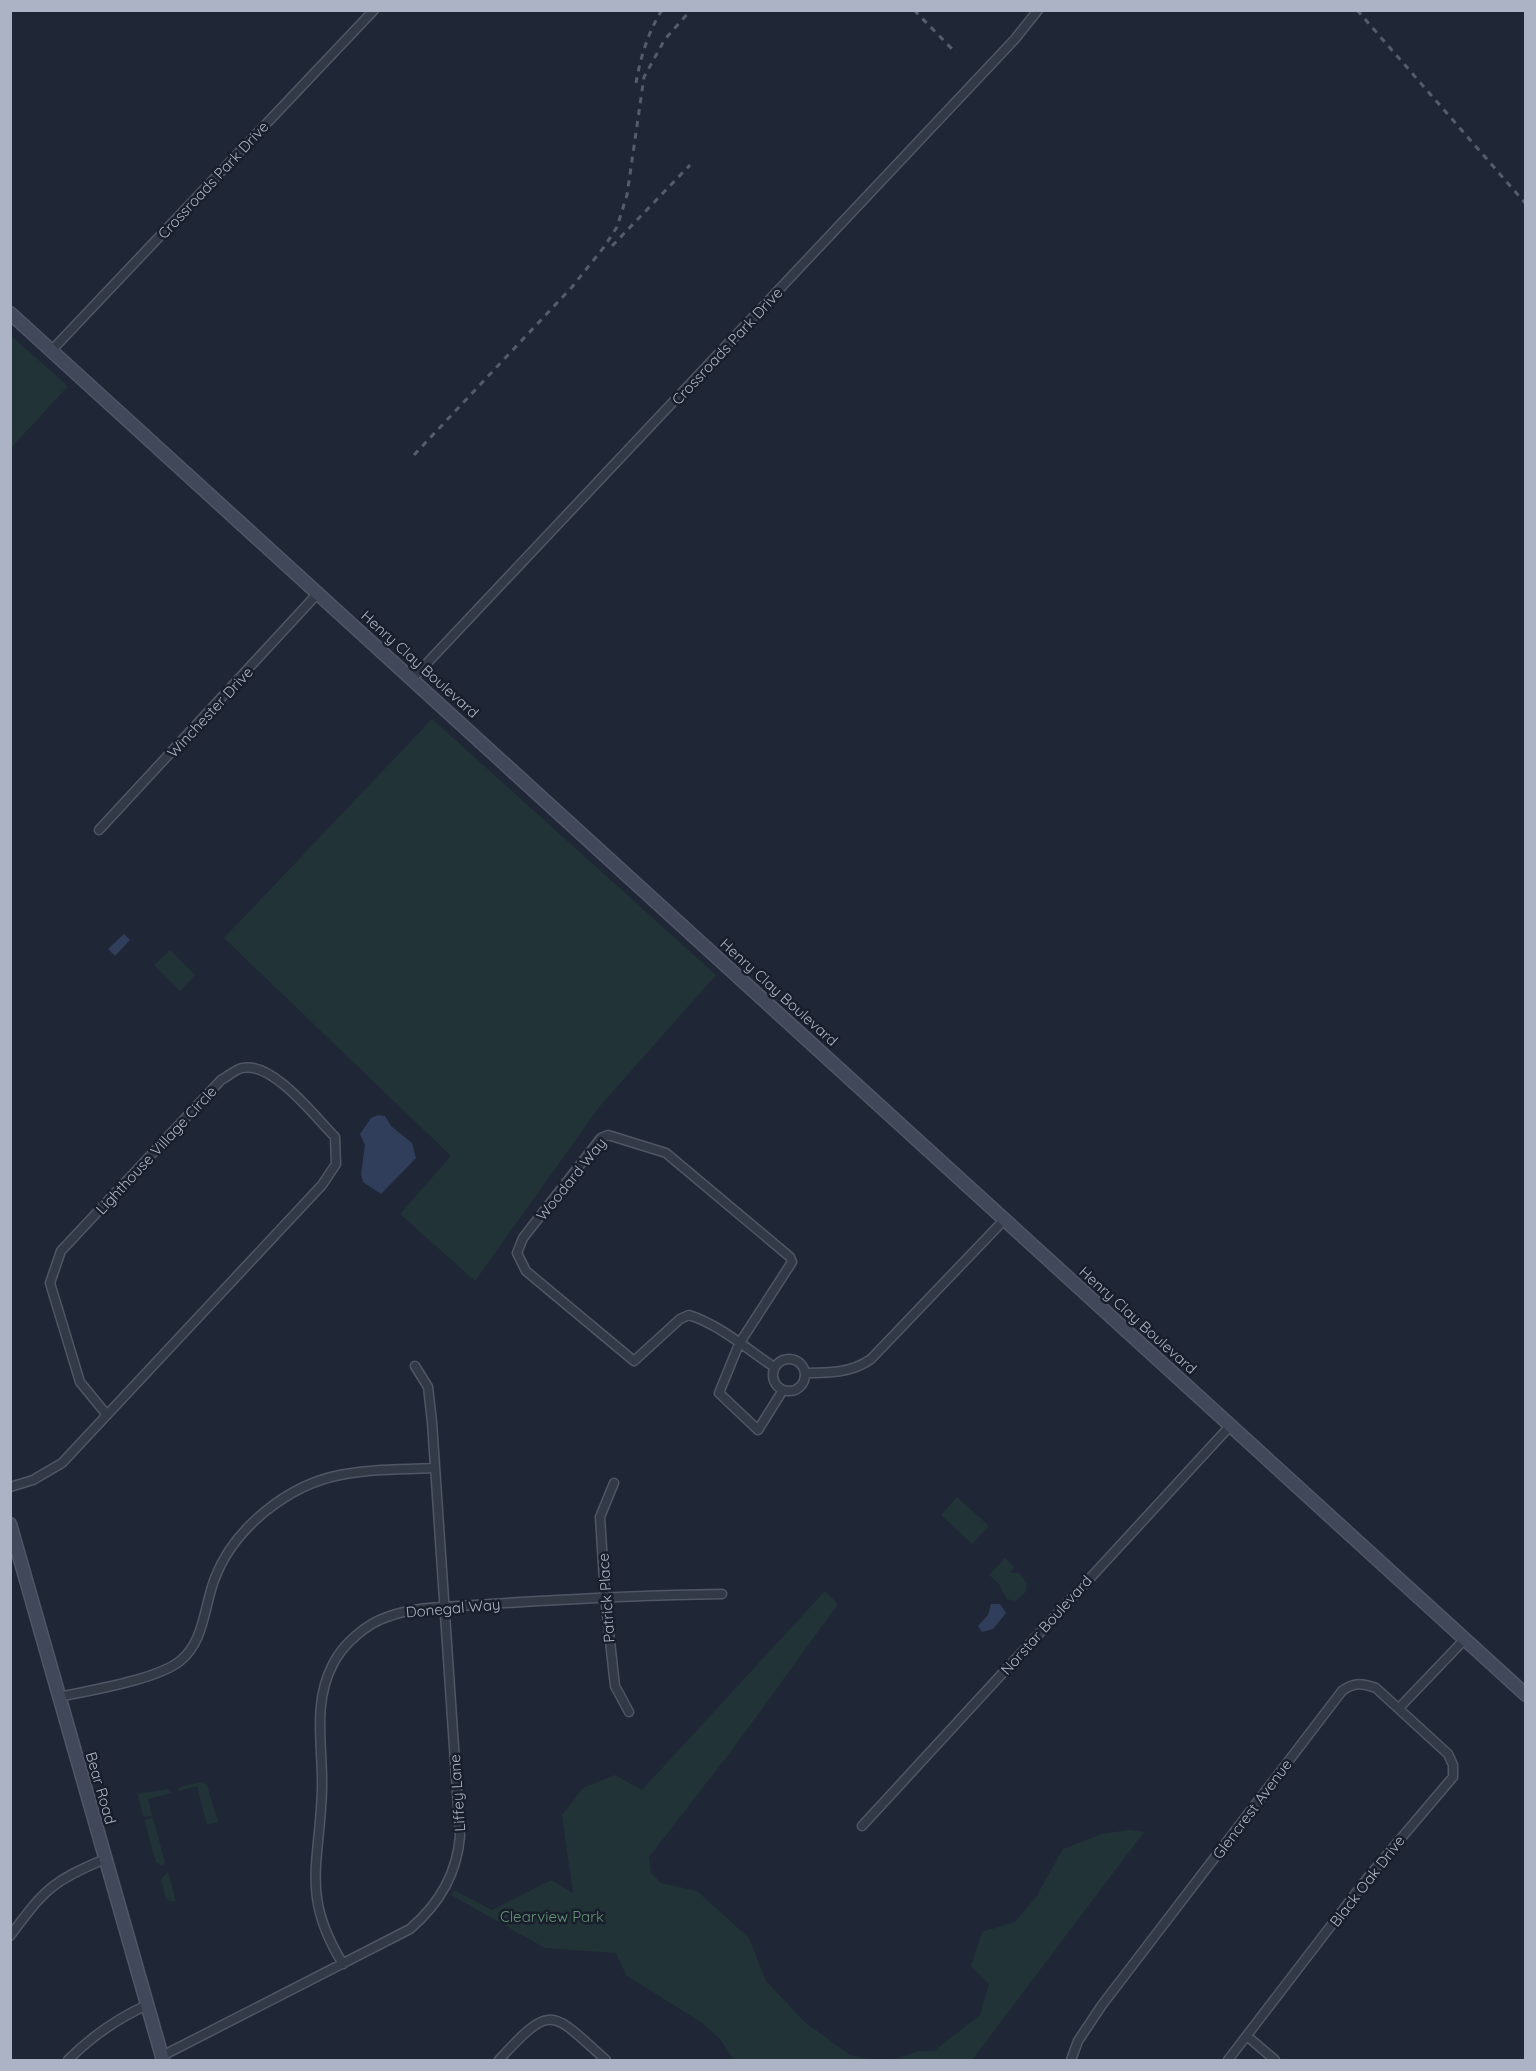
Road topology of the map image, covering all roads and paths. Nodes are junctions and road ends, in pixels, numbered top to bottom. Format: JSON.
{"nodes":[{"id":1,"x":374,"y":10,"type":"edge"},
{"id":2,"x":1038,"y":10,"type":"edge"},
{"id":3,"x":10,"y":313,"type":"edge"},
{"id":4,"x":52,"y":350,"type":"junction"},
{"id":5,"x":319,"y":592,"type":"junction"},
{"id":6,"x":413,"y":678,"type":"junction"},
{"id":7,"x":99,"y":830,"type":"dead end"},
{"id":8,"x":1005,"y":1219,"type":"junction"},
{"id":9,"x":739,"y":1344,"type":"junction"},
{"id":10,"x":415,"y":1366,"type":"dead end"},
{"id":11,"x":774,"y":1367,"type":"junction"},
{"id":12,"x":805,"y":1373,"type":"junction"},
{"id":13,"x":783,"y":1390,"type":"junction"},
{"id":14,"x":107,"y":1415,"type":"junction"},
{"id":15,"x":1231,"y":1425,"type":"junction"},
{"id":16,"x":435,"y":1468,"type":"junction"},
{"id":17,"x":614,"y":1483,"type":"dead end"},
{"id":18,"x":10,"y":1487,"type":"edge"},
{"id":19,"x":10,"y":1524,"type":"edge"},
{"id":20,"x":722,"y":1594,"type":"dead end"},
{"id":21,"x":605,"y":1596,"type":"junction"},
{"id":22,"x":445,"y":1608,"type":"junction"},
{"id":23,"x":1465,"y":1639,"type":"junction"},
{"id":24,"x":1526,"y":1695,"type":"edge"},
{"id":25,"x":59,"y":1697,"type":"junction"},
{"id":26,"x":1399,"y":1708,"type":"junction"},
{"id":27,"x":629,"y":1712,"type":"dead end"},
{"id":28,"x":862,"y":1826,"type":"dead end"},
{"id":29,"x":105,"y":1859,"type":"junction"},
{"id":30,"x":10,"y":1936,"type":"edge"},
{"id":31,"x":344,"y":1964,"type":"junction"},
{"id":32,"x":147,"y":2005,"type":"junction"},
{"id":33,"x":1247,"y":2036,"type":"junction"},
{"id":34,"x":163,"y":2059,"type":"edge"},
{"id":35,"x":68,"y":2061,"type":"edge"},
{"id":36,"x":499,"y":2061,"type":"edge"},
{"id":37,"x":606,"y":2061,"type":"edge"},
{"id":38,"x":1071,"y":2061,"type":"edge"},
{"id":39,"x":1228,"y":2061,"type":"edge"},
{"id":40,"x":1275,"y":2061,"type":"edge"}],
"edges":[{"from":1,"to":4,"type":"street","name":"Crossroads Park Drive"},
{"from":2,"to":6,"type":"street","name":"Crossroads Park Drive"},
{"from":3,"to":4,"type":"main road","name":"Henry Clay Boulevard"},
{"from":4,"to":5,"type":"main road","name":"Henry Clay Boulevard"},
{"from":5,"to":6,"type":"main road","name":"Henry Clay Boulevard"},
{"from":5,"to":7,"type":"street","name":"Winchester Drive"},
{"from":6,"to":8,"type":"main road","name":"Henry Clay Boulevard"},
{"from":8,"to":12,"type":"street"},
{"from":8,"to":15,"type":"main road","name":"Henry Clay Boulevard"},
{"from":9,"to":9,"type":"street","name":"Woodard Way"},
{"from":9,"to":11,"type":"street","name":"Woodard Way"},
{"from":9,"to":13,"type":"street","name":"Woodard Way"},
{"from":10,"to":16,"type":"street","name":"Liffey Lane"},
{"from":11,"to":12,"type":"street"},
{"from":11,"to":13,"type":"street"},
{"from":12,"to":13,"type":"street","name":"Woodard Way"},
{"from":14,"to":14,"type":"street","name":"Lighthouse Village Circle"},
{"from":14,"to":18,"type":"street","name":"Lighthouse Village Circle"},
{"from":15,"to":23,"type":"main road","name":"Henry Clay Boulevard"},
{"from":15,"to":28,"type":"street","name":"Norstar Boulevard"},
{"from":16,"to":22,"type":"street","name":"Liffey Lane"},
{"from":16,"to":25,"type":"street"},
{"from":17,"to":21,"type":"street","name":"Patrick Place"},
{"from":19,"to":25,"type":"main road","name":"Bear Road"},
{"from":20,"to":21,"type":"street","name":"Donegal Way"},
{"from":21,"to":22,"type":"street","name":"Donegal Way"},
{"from":21,"to":27,"type":"street","name":"Patrick Place"},
{"from":22,"to":31,"type":"street","name":"Liffey Lane"},
{"from":22,"to":31,"type":"street","name":"Donegal Way"},
{"from":23,"to":24,"type":"main road","name":"Henry Clay Boulevard"},
{"from":23,"to":26,"type":"street"},
{"from":25,"to":29,"type":"main road","name":"Bear Road"},
{"from":26,"to":33,"type":"street","name":"Black Oak Drive"},
{"from":26,"to":38,"type":"street","name":"Glencrest Avenue"},
{"from":29,"to":30,"type":"street"},
{"from":29,"to":32,"type":"main road","name":"Bear Road"},
{"from":31,"to":34,"type":"street","name":"Liffey Lane"},
{"from":32,"to":34,"type":"main road","name":"Bear Road"},
{"from":32,"to":35,"type":"street"},
{"from":33,"to":39,"type":"street","name":"Black Oak Drive"},
{"from":33,"to":40,"type":"street"},
{"from":36,"to":37,"type":"street"}]}
